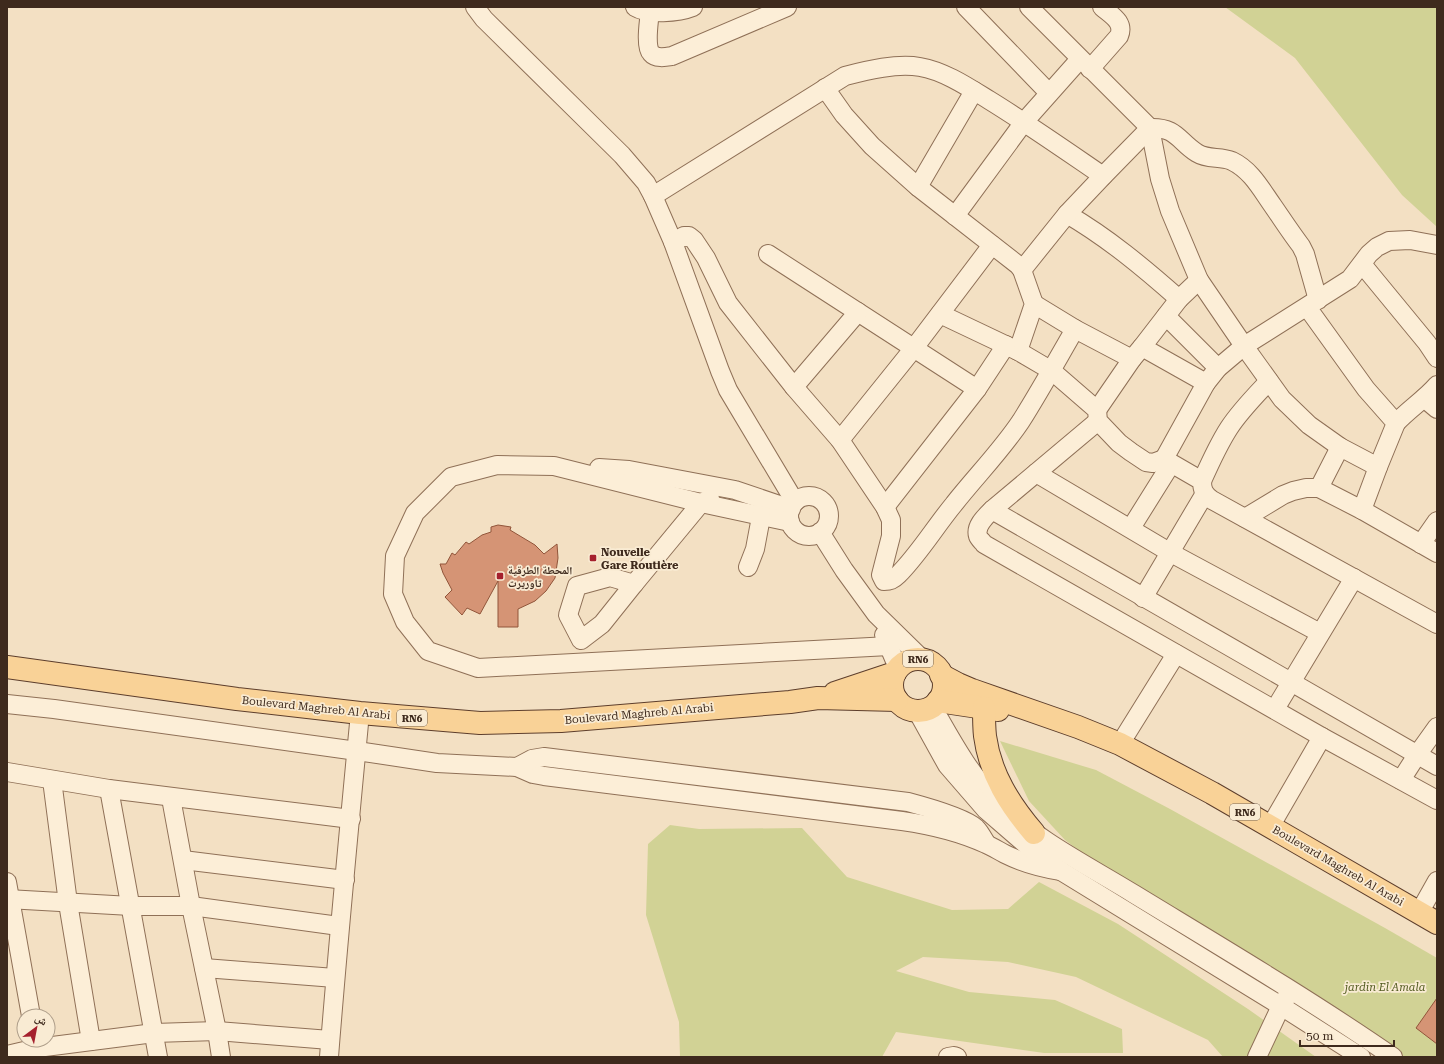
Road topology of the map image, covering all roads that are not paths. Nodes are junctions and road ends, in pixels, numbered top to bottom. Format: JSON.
{"nodes":[{"id":1,"x":475,"y":7,"type":"edge"},
{"id":2,"x":693,"y":7,"type":"edge"},
{"id":3,"x":787,"y":7,"type":"edge"},
{"id":4,"x":966,"y":7,"type":"edge"},
{"id":5,"x":1029,"y":7,"type":"edge"},
{"id":6,"x":1102,"y":7,"type":"edge"},
{"id":7,"x":669,"y":9,"type":"edge"},
{"id":8,"x":642,"y":10,"type":"edge"},
{"id":9,"x":1085,"y":64,"type":"junction"},
{"id":10,"x":825,"y":88,"type":"junction"},
{"id":11,"x":974,"y":91,"type":"junction"},
{"id":12,"x":1049,"y":93,"type":"junction"},
{"id":13,"x":1024,"y":122,"type":"junction"},
{"id":14,"x":1150,"y":128,"type":"junction"},
{"id":15,"x":1102,"y":176,"type":"junction"},
{"id":16,"x":918,"y":187,"type":"junction"},
{"id":17,"x":653,"y":196,"type":"junction"},
{"id":18,"x":1067,"y":214,"type":"junction"},
{"id":19,"x":955,"y":216,"type":"junction"},
{"id":20,"x":673,"y":242,"type":"junction"},
{"id":21,"x":992,"y":245,"type":"junction"},
{"id":22,"x":1437,"y":245,"type":"edge"},
{"id":23,"x":768,"y":254,"type":"dead end"},
{"id":24,"x":1362,"y":264,"type":"junction"},
{"id":25,"x":1022,"y":270,"type":"junction"},
{"id":26,"x":1199,"y":280,"type":"junction"},
{"id":27,"x":1179,"y":300,"type":"junction"},
{"id":28,"x":1312,"y":303,"type":"junction"},
{"id":29,"x":1034,"y":304,"type":"junction"},
{"id":30,"x":858,"y":312,"type":"junction"},
{"id":31,"x":940,"y":314,"type":"junction"},
{"id":32,"x":1166,"y":316,"type":"junction"},
{"id":33,"x":1075,"y":330,"type":"junction"},
{"id":34,"x":1244,"y":346,"type":"junction"},
{"id":35,"x":914,"y":348,"type":"junction"},
{"id":36,"x":1012,"y":348,"type":"junction"},
{"id":37,"x":1137,"y":353,"type":"junction"},
{"id":38,"x":1437,"y":358,"type":"edge"},
{"id":39,"x":1218,"y":368,"type":"junction"},
{"id":40,"x":1052,"y":371,"type":"junction"},
{"id":41,"x":1269,"y":381,"type":"junction"},
{"id":42,"x":1206,"y":384,"type":"junction"},
{"id":43,"x":1437,"y":385,"type":"edge"},
{"id":44,"x":794,"y":388,"type":"junction"},
{"id":45,"x":977,"y":389,"type":"junction"},
{"id":46,"x":1431,"y":403,"type":"edge"},
{"id":47,"x":1097,"y":416,"type":"junction"},
{"id":48,"x":1396,"y":424,"type":"junction"},
{"id":49,"x":840,"y":440,"type":"junction"},
{"id":50,"x":1340,"y":447,"type":"junction"},
{"id":51,"x":1167,"y":462,"type":"junction"},
{"id":52,"x":554,"y":466,"type":"junction"},
{"id":53,"x":1378,"y":467,"type":"junction"},
{"id":54,"x":1036,"y":473,"type":"junction"},
{"id":55,"x":1203,"y":488,"type":"junction"},
{"id":56,"x":1320,"y":488,"type":"junction"},
{"id":57,"x":735,"y":490,"type":"junction"},
{"id":58,"x":701,"y":503,"type":"junction"},
{"id":59,"x":885,"y":507,"type":"junction"},
{"id":60,"x":992,"y":510,"type":"junction"},
{"id":61,"x":1362,"y":510,"type":"junction"},
{"id":62,"x":792,"y":511,"type":"junction"},
{"id":63,"x":761,"y":517,"type":"junction"},
{"id":64,"x":1245,"y":518,"type":"junction"},
{"id":65,"x":1437,"y":521,"type":"edge"},
{"id":66,"x":1131,"y":528,"type":"junction"},
{"id":67,"x":820,"y":532,"type":"junction"},
{"id":68,"x":1421,"y":544,"type":"junction"},
{"id":69,"x":1171,"y":553,"type":"junction"},
{"id":70,"x":1437,"y":553,"type":"edge"},
{"id":71,"x":748,"y":567,"type":"dead end"},
{"id":72,"x":1354,"y":578,"type":"junction"},
{"id":73,"x":634,"y":584,"type":"dead end"},
{"id":74,"x":1143,"y":598,"type":"junction"},
{"id":75,"x":876,"y":614,"type":"junction"},
{"id":76,"x":1437,"y":624,"type":"edge"},
{"id":77,"x":1320,"y":633,"type":"junction"},
{"id":78,"x":888,"y":646,"type":"junction"},
{"id":79,"x":1176,"y":654,"type":"junction"},
{"id":80,"x":922,"y":660,"type":"junction"},
{"id":81,"x":7,"y":667,"type":"edge"},
{"id":82,"x":896,"y":671,"type":"junction"},
{"id":83,"x":941,"y":675,"type":"junction"},
{"id":84,"x":1291,"y":682,"type":"junction"},
{"id":85,"x":818,"y":698,"type":"junction"},
{"id":86,"x":897,"y":700,"type":"junction"},
{"id":87,"x":7,"y":704,"type":"edge"},
{"id":88,"x":929,"y":706,"type":"junction"},
{"id":89,"x":984,"y":708,"type":"junction"},
{"id":90,"x":1275,"y":709,"type":"junction"},
{"id":91,"x":360,"y":713,"type":"junction"},
{"id":92,"x":1045,"y":716,"type":"junction"},
{"id":93,"x":1437,"y":727,"type":"edge"},
{"id":94,"x":1322,"y":737,"type":"junction"},
{"id":95,"x":1120,"y":744,"type":"junction"},
{"id":96,"x":356,"y":750,"type":"junction"},
{"id":97,"x":1417,"y":755,"type":"junction"},
{"id":98,"x":1437,"y":766,"type":"edge"},
{"id":99,"x":7,"y":772,"type":"edge"},
{"id":100,"x":52,"y":780,"type":"junction"},
{"id":101,"x":1401,"y":780,"type":"junction"},
{"id":102,"x":109,"y":789,"type":"junction"},
{"id":103,"x":171,"y":798,"type":"junction"},
{"id":104,"x":1437,"y":800,"type":"edge"},
{"id":105,"x":351,"y":819,"type":"junction"},
{"id":106,"x":1270,"y":827,"type":"junction"},
{"id":107,"x":1034,"y":833,"type":"junction"},
{"id":108,"x":182,"y":860,"type":"junction"},
{"id":109,"x":1061,"y":871,"type":"junction"},
{"id":110,"x":345,"y":880,"type":"junction"},
{"id":111,"x":1437,"y":881,"type":"edge"},
{"id":112,"x":7,"y":882,"type":"edge"},
{"id":113,"x":8,"y":900,"type":"edge"},
{"id":114,"x":68,"y":903,"type":"junction"},
{"id":115,"x":131,"y":906,"type":"junction"},
{"id":116,"x":190,"y":906,"type":"junction"},
{"id":117,"x":1428,"y":918,"type":"edge"},
{"id":118,"x":339,"y":926,"type":"junction"},
{"id":119,"x":204,"y":968,"type":"junction"},
{"id":120,"x":335,"y":978,"type":"junction"},
{"id":121,"x":1291,"y":990,"type":"junction"},
{"id":122,"x":1282,"y":1006,"type":"junction"},
{"id":123,"x":29,"y":1008,"type":"edge"},
{"id":124,"x":217,"y":1031,"type":"junction"},
{"id":125,"x":154,"y":1033,"type":"junction"},
{"id":126,"x":91,"y":1041,"type":"junction"},
{"id":127,"x":56,"y":1046,"type":"edge"},
{"id":128,"x":38,"y":1048,"type":"edge"},
{"id":129,"x":329,"y":1048,"type":"edge"},
{"id":130,"x":7,"y":1055,"type":"edge"},
{"id":131,"x":158,"y":1057,"type":"edge"},
{"id":132,"x":221,"y":1057,"type":"edge"},
{"id":133,"x":948,"y":1057,"type":"edge"},
{"id":134,"x":958,"y":1057,"type":"edge"},
{"id":135,"x":1257,"y":1057,"type":"edge"},
{"id":136,"x":1361,"y":1057,"type":"edge"},
{"id":137,"x":1393,"y":1057,"type":"edge"}],
"edges":[{"from":1,"to":17,"type":"street"},
{"from":2,"to":7,"type":"street"},
{"from":3,"to":8,"type":"street"},
{"from":4,"to":12,"type":"street"},
{"from":5,"to":9,"type":"street"},
{"from":6,"to":9,"type":"street"},
{"from":7,"to":8,"type":"street"},
{"from":9,"to":12,"type":"street"},
{"from":9,"to":14,"type":"street"},
{"from":10,"to":11,"type":"street"},
{"from":10,"to":16,"type":"street"},
{"from":10,"to":17,"type":"street"},
{"from":11,"to":13,"type":"street"},
{"from":11,"to":16,"type":"street"},
{"from":12,"to":13,"type":"street"},
{"from":13,"to":15,"type":"street"},
{"from":13,"to":19,"type":"street"},
{"from":14,"to":15,"type":"street"},
{"from":14,"to":26,"type":"street"},
{"from":14,"to":28,"type":"street"},
{"from":15,"to":18,"type":"street"},
{"from":16,"to":19,"type":"street"},
{"from":17,"to":20,"type":"street"},
{"from":18,"to":25,"type":"street"},
{"from":18,"to":27,"type":"street"},
{"from":19,"to":21,"type":"street"},
{"from":20,"to":44,"type":"street"},
{"from":20,"to":62,"type":"street"},
{"from":21,"to":25,"type":"street"},
{"from":21,"to":31,"type":"street"},
{"from":22,"to":24,"type":"street"},
{"from":23,"to":30,"type":"street"},
{"from":24,"to":28,"type":"street"},
{"from":24,"to":38,"type":"street"},
{"from":25,"to":29,"type":"street"},
{"from":26,"to":27,"type":"street"},
{"from":26,"to":34,"type":"street"},
{"from":27,"to":32,"type":"street"},
{"from":28,"to":34,"type":"street"},
{"from":28,"to":48,"type":"street"},
{"from":29,"to":33,"type":"street"},
{"from":29,"to":36,"type":"street"},
{"from":30,"to":35,"type":"street"},
{"from":30,"to":44,"type":"street"},
{"from":31,"to":35,"type":"street"},
{"from":31,"to":36,"type":"street"},
{"from":32,"to":37,"type":"street"},
{"from":32,"to":39,"type":"street"},
{"from":33,"to":37,"type":"street"},
{"from":33,"to":40,"type":"street"},
{"from":34,"to":39,"type":"street"},
{"from":34,"to":41,"type":"street"},
{"from":35,"to":45,"type":"street"},
{"from":35,"to":49,"type":"street"},
{"from":36,"to":40,"type":"street"},
{"from":36,"to":45,"type":"street"},
{"from":37,"to":42,"type":"street"},
{"from":37,"to":47,"type":"street"},
{"from":39,"to":42,"type":"street"},
{"from":40,"to":47,"type":"street"},
{"from":40,"to":59,"type":"street"},
{"from":41,"to":50,"type":"street"},
{"from":41,"to":55,"type":"street"},
{"from":42,"to":51,"type":"street"},
{"from":43,"to":46,"type":"street"},
{"from":44,"to":49,"type":"street"},
{"from":45,"to":59,"type":"street"},
{"from":46,"to":48,"type":"street"},
{"from":47,"to":51,"type":"street"},
{"from":47,"to":54,"type":"street"},
{"from":48,"to":53,"type":"street"},
{"from":49,"to":59,"type":"street"},
{"from":50,"to":53,"type":"street"},
{"from":50,"to":56,"type":"street"},
{"from":51,"to":55,"type":"street"},
{"from":51,"to":66,"type":"street"},
{"from":52,"to":57,"type":"street"},
{"from":52,"to":58,"type":"street"},
{"from":52,"to":78,"type":"street"},
{"from":53,"to":61,"type":"street"},
{"from":54,"to":60,"type":"street"},
{"from":54,"to":66,"type":"street"},
{"from":55,"to":64,"type":"street"},
{"from":55,"to":69,"type":"street"},
{"from":56,"to":61,"type":"street"},
{"from":56,"to":64,"type":"street"},
{"from":57,"to":58,"type":"street"},
{"from":57,"to":62,"type":"street"},
{"from":58,"to":63,"type":"street"},
{"from":58,"to":73,"type":"street"},
{"from":60,"to":74,"type":"street"},
{"from":60,"to":79,"type":"street"},
{"from":61,"to":68,"type":"street"},
{"from":62,"to":63,"type":"street"},
{"from":62,"to":67,"type":"street"},
{"from":62,"to":67,"type":"street"},
{"from":63,"to":71,"type":"street"},
{"from":64,"to":72,"type":"street"},
{"from":65,"to":68,"type":"street"},
{"from":66,"to":69,"type":"street"},
{"from":67,"to":75,"type":"street"},
{"from":68,"to":70,"type":"street"},
{"from":69,"to":74,"type":"street"},
{"from":69,"to":77,"type":"street"},
{"from":72,"to":76,"type":"street"},
{"from":72,"to":77,"type":"street"},
{"from":74,"to":84,"type":"street"},
{"from":75,"to":78,"type":"street"},
{"from":75,"to":80,"type":"street"},
{"from":77,"to":84,"type":"street"},
{"from":78,"to":82,"type":"street"},
{"from":79,"to":90,"type":"street"},
{"from":79,"to":95,"type":"street"},
{"from":80,"to":82,"type":"main road","number":"RN6"},
{"from":80,"to":83,"type":"main road","number":"RN6"},
{"from":81,"to":91,"type":"main road","name":"Boulevard Maghreb Al Arabi","number":"RN6"},
{"from":82,"to":85,"type":"main road","name":"Boulevard Maghreb Al Arabi","number":"RN6"},
{"from":82,"to":86,"type":"main road","number":"RN6"},
{"from":83,"to":88,"type":"main road","number":"RN6"},
{"from":83,"to":92,"type":"main road","name":"Boulevard Maghreb Al Arabi","number":"RN6"},
{"from":84,"to":90,"type":"street"},
{"from":84,"to":97,"type":"street"},
{"from":85,"to":86,"type":"main road","name":"Boulevard Maghreb Al Arabi","number":"RN6"},
{"from":85,"to":91,"type":"main road","name":"Boulevard Maghreb Al Arabi","number":"RN6"},
{"from":86,"to":88,"type":"main road","number":"RN6"},
{"from":87,"to":96,"type":"street"},
{"from":88,"to":89,"type":"main road","name":"Boulevard Maghreb Al Arabi","number":"RN6"},
{"from":88,"to":107,"type":"street"},
{"from":88,"to":109,"type":"street"},
{"from":89,"to":92,"type":"main road","name":"Boulevard Maghreb Al Arabi","number":"RN6"},
{"from":89,"to":107,"type":"main road"},
{"from":90,"to":94,"type":"street"},
{"from":91,"to":96,"type":"street"},
{"from":92,"to":95,"type":"main road","name":"Boulevard Maghreb Al Arabi","number":"RN6"},
{"from":93,"to":97,"type":"street"},
{"from":94,"to":101,"type":"street"},
{"from":94,"to":106,"type":"street"},
{"from":95,"to":106,"type":"main road","name":"Boulevard Maghreb Al Arabi","number":"RN6"},
{"from":96,"to":105,"type":"street"},
{"from":96,"to":109,"type":"street"},
{"from":97,"to":98,"type":"street"},
{"from":97,"to":101,"type":"street"},
{"from":99,"to":100,"type":"street"},
{"from":100,"to":102,"type":"street"},
{"from":100,"to":114,"type":"street"},
{"from":101,"to":104,"type":"street"},
{"from":102,"to":103,"type":"street"},
{"from":102,"to":115,"type":"street"},
{"from":103,"to":105,"type":"street"},
{"from":103,"to":108,"type":"street"},
{"from":105,"to":110,"type":"street"},
{"from":106,"to":117,"type":"main road","name":"Boulevard Maghreb Al Arabi","number":"RN6"},
{"from":107,"to":121,"type":"street"},
{"from":108,"to":110,"type":"street"},
{"from":108,"to":116,"type":"street"},
{"from":109,"to":122,"type":"street"},
{"from":110,"to":118,"type":"street"},
{"from":111,"to":117,"type":"street"},
{"from":112,"to":113,"type":"street"},
{"from":113,"to":114,"type":"street"},
{"from":113,"to":123,"type":"street"},
{"from":114,"to":115,"type":"street"},
{"from":114,"to":126,"type":"street"},
{"from":115,"to":116,"type":"street"},
{"from":115,"to":125,"type":"street"},
{"from":116,"to":118,"type":"street"},
{"from":116,"to":119,"type":"street"},
{"from":118,"to":120,"type":"street"},
{"from":119,"to":120,"type":"street"},
{"from":119,"to":124,"type":"street"},
{"from":120,"to":129,"type":"street"},
{"from":121,"to":122,"type":"street"},
{"from":121,"to":137,"type":"street"},
{"from":122,"to":135,"type":"street"},
{"from":122,"to":136,"type":"street"},
{"from":124,"to":125,"type":"street"},
{"from":124,"to":129,"type":"street"},
{"from":124,"to":132,"type":"street"},
{"from":125,"to":126,"type":"street"},
{"from":125,"to":131,"type":"street"},
{"from":126,"to":127,"type":"street"},
{"from":128,"to":130,"type":"street"},
{"from":133,"to":134,"type":"street"}]}
